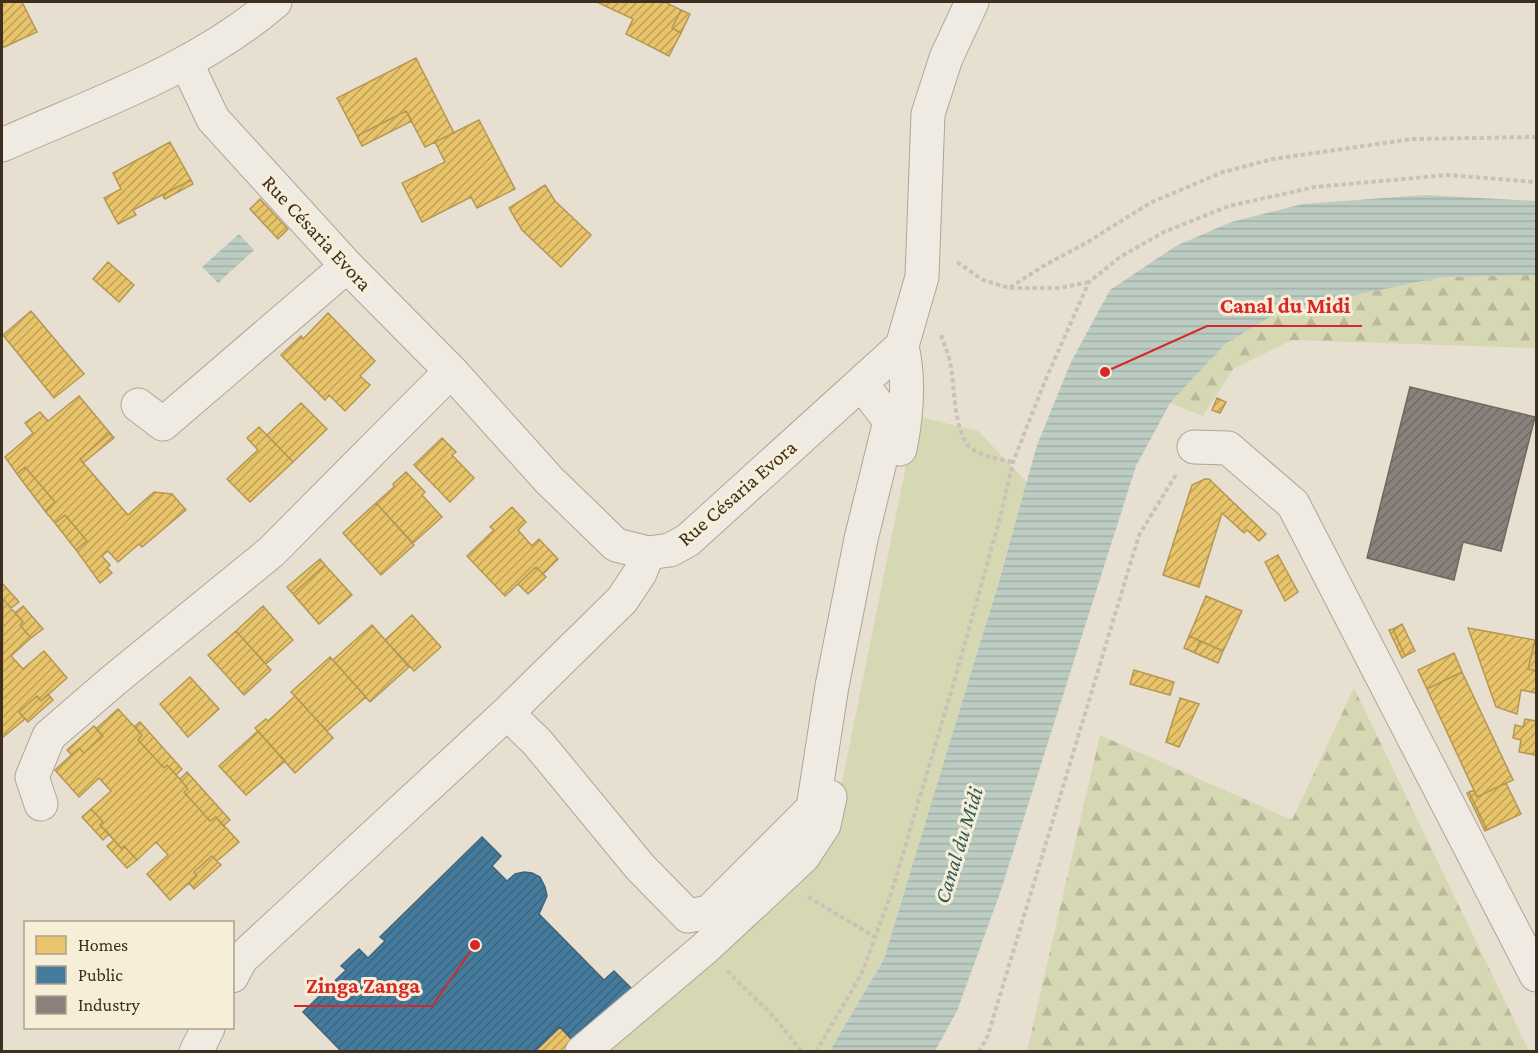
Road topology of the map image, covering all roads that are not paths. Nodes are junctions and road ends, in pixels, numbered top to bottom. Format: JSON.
{"nodes":[{"id":1,"x":275,"y":2,"type":"edge"},
{"id":2,"x":972,"y":2,"type":"edge"},
{"id":3,"x":189,"y":62,"type":"junction"},
{"id":4,"x":2,"y":145,"type":"edge"},
{"id":5,"x":347,"y":266,"type":"junction"},
{"id":6,"x":902,"y":346,"type":"junction"},
{"id":7,"x":451,"y":371,"type":"junction"},
{"id":8,"x":861,"y":383,"type":"junction"},
{"id":9,"x":138,"y":405,"type":"dead end"},
{"id":10,"x":1194,"y":447,"type":"road end"},
{"id":11,"x":648,"y":554,"type":"junction"},
{"id":12,"x":507,"y":713,"type":"junction"},
{"id":13,"x":41,"y":804,"type":"dead end"},
{"id":14,"x":234,"y":972,"type":"edge"},
{"id":15,"x":1536,"y":975,"type":"edge"},
{"id":16,"x":208,"y":1029,"type":"edge"},
{"id":17,"x":196,"y":1052,"type":"edge"},
{"id":18,"x":582,"y":1052,"type":"edge"}],
"edges":[{"from":1,"to":3,"type":"street"},
{"from":2,"to":6,"type":"street"},
{"from":3,"to":4,"type":"street"},
{"from":3,"to":5,"type":"street","name":"Rue Césaria Evora"},
{"from":5,"to":7,"type":"street","name":"Rue Césaria Evora"},
{"from":5,"to":9,"type":"street"},
{"from":6,"to":8,"type":"street","name":"Rue Césaria Evora"},
{"from":6,"to":18,"type":"street"},
{"from":7,"to":11,"type":"street","name":"Rue Césaria Evora"},
{"from":7,"to":13,"type":"street"},
{"from":8,"to":11,"type":"street","name":"Rue Césaria Evora"},
{"from":8,"to":12,"type":"street"},
{"from":10,"to":15,"type":"street"},
{"from":11,"to":12,"type":"street"},
{"from":12,"to":14,"type":"street"},
{"from":16,"to":17,"type":"street"}]}
